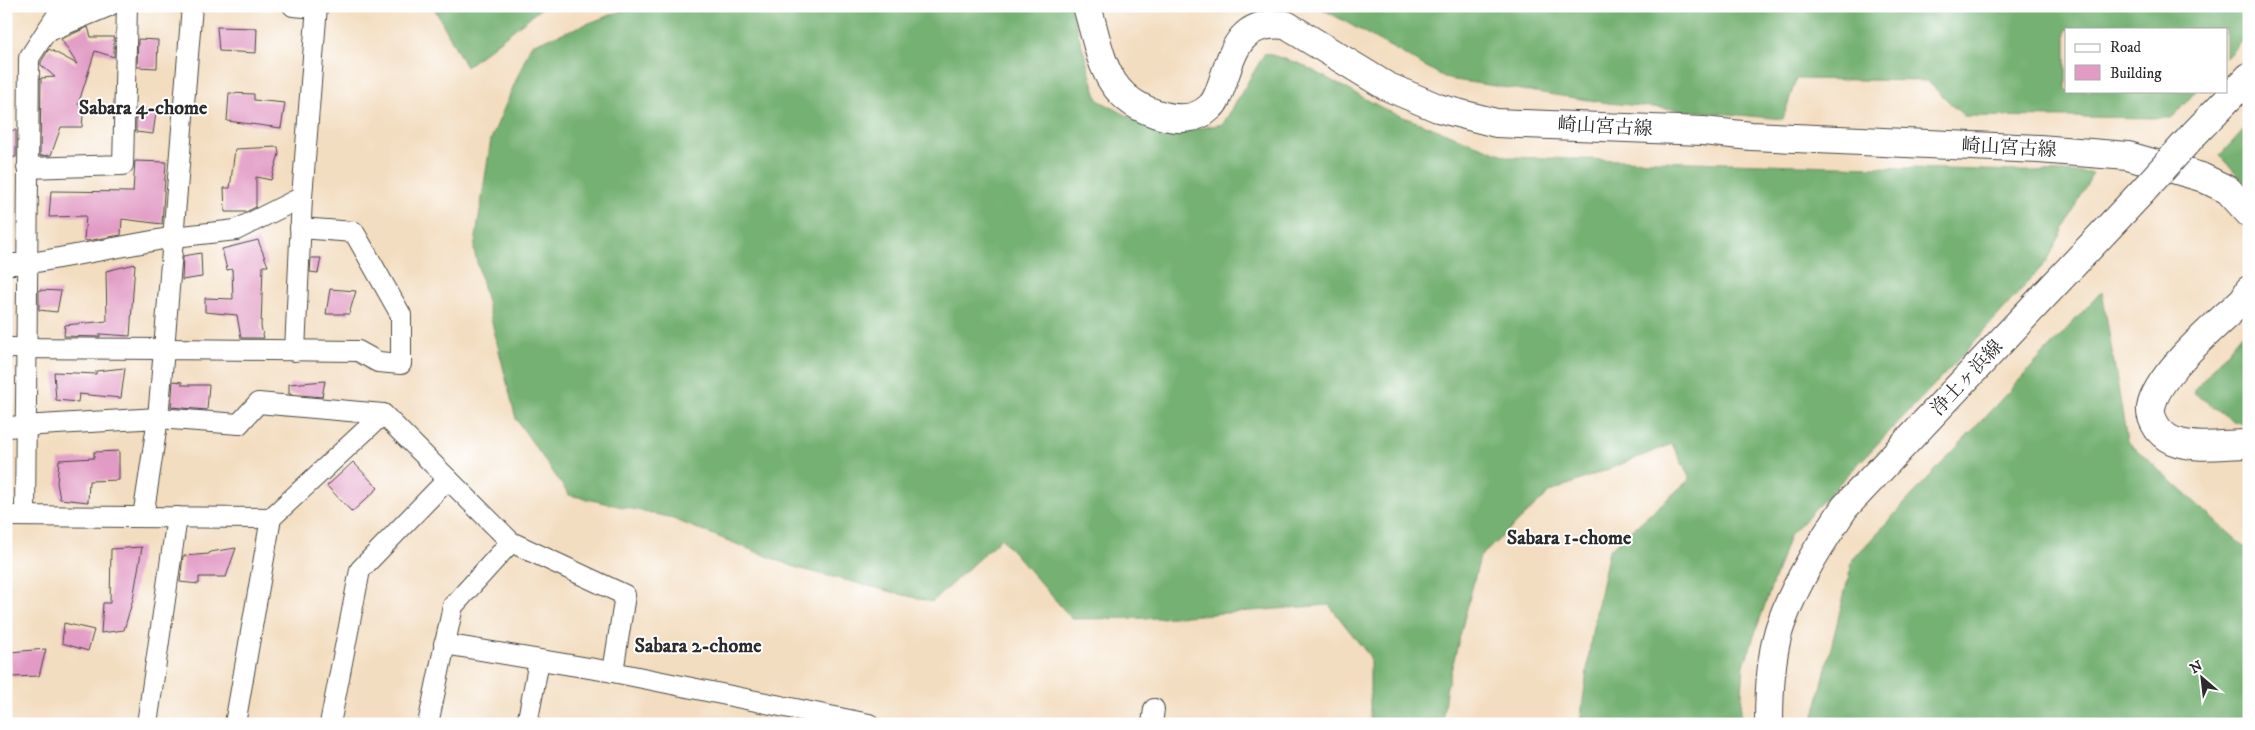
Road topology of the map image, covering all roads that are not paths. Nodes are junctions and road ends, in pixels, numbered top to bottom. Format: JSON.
{"nodes":[{"id":1,"x":63,"y":6,"type":"edge"},
{"id":2,"x":109,"y":6,"type":"edge"},
{"id":3,"x":127,"y":6,"type":"edge"},
{"id":4,"x":192,"y":6,"type":"edge"},
{"id":5,"x":293,"y":6,"type":"edge"},
{"id":6,"x":1087,"y":6,"type":"edge"},
{"id":7,"x":316,"y":7,"type":"edge"},
{"id":8,"x":46,"y":32,"type":"junction"},
{"id":9,"x":2249,"y":77,"type":"edge"},
{"id":10,"x":28,"y":168,"type":"junction"},
{"id":11,"x":302,"y":197,"type":"junction"},
{"id":12,"x":2249,"y":213,"type":"edge"},
{"id":13,"x":300,"y":228,"type":"junction"},
{"id":14,"x":174,"y":237,"type":"junction"},
{"id":15,"x":6,"y":264,"type":"edge"},
{"id":16,"x":26,"y":264,"type":"junction"},
{"id":17,"x":2249,"y":290,"type":"edge"},
{"id":18,"x":16,"y":349,"type":"edge"},
{"id":19,"x":164,"y":350,"type":"junction"},
{"id":20,"x":294,"y":351,"type":"junction"},
{"id":21,"x":383,"y":414,"type":"junction"},
{"id":22,"x":158,"y":418,"type":"junction"},
{"id":23,"x":15,"y":427,"type":"edge"},
{"id":24,"x":2249,"y":444,"type":"edge"},
{"id":25,"x":448,"y":478,"type":"junction"},
{"id":26,"x":16,"y":516,"type":"edge"},
{"id":27,"x":143,"y":517,"type":"junction"},
{"id":28,"x":177,"y":517,"type":"junction"},
{"id":29,"x":271,"y":518,"type":"junction"},
{"id":30,"x":511,"y":542,"type":"junction"},
{"id":31,"x":444,"y":644,"type":"junction"},
{"id":32,"x":539,"y":661,"type":"junction"},
{"id":33,"x":613,"y":672,"type":"junction"},
{"id":34,"x":801,"y":717,"type":"edge"},
{"id":35,"x":148,"y":724,"type":"edge"},
{"id":36,"x":235,"y":724,"type":"edge"},
{"id":37,"x":330,"y":724,"type":"edge"},
{"id":38,"x":428,"y":724,"type":"edge"},
{"id":39,"x":527,"y":724,"type":"edge"},
{"id":40,"x":869,"y":724,"type":"edge"},
{"id":41,"x":1768,"y":724,"type":"edge"}],
"edges":[{"from":1,"to":8,"type":"street"},
{"from":2,"to":8,"type":"street"},
{"from":3,"to":10,"type":"street"},
{"from":4,"to":14,"type":"street"},
{"from":5,"to":7,"type":"street"},
{"from":6,"to":12,"type":"main road","name":"崎山宮古線"},
{"from":7,"to":11,"type":"street"},
{"from":8,"to":10,"type":"street"},
{"from":9,"to":41,"type":"main road","name":"浄土ヶ浜線","bridge":true},
{"from":10,"to":16,"type":"street"},
{"from":11,"to":13,"type":"street"},
{"from":11,"to":14,"type":"street"},
{"from":13,"to":20,"type":"street"},
{"from":13,"to":20,"type":"street"},
{"from":14,"to":16,"type":"street"},
{"from":14,"to":19,"type":"street"},
{"from":15,"to":16,"type":"street"},
{"from":16,"to":18,"type":"street"},
{"from":17,"to":24,"type":"main road"},
{"from":18,"to":19,"type":"street"},
{"from":18,"to":23,"type":"street"},
{"from":19,"to":20,"type":"street"},
{"from":19,"to":22,"type":"street"},
{"from":21,"to":22,"type":"street"},
{"from":21,"to":25,"type":"street"},
{"from":21,"to":29,"type":"street"},
{"from":22,"to":23,"type":"street"},
{"from":22,"to":27,"type":"street"},
{"from":23,"to":26,"type":"street"},
{"from":25,"to":30,"type":"street"},
{"from":25,"to":37,"type":"street"},
{"from":26,"to":27,"type":"street"},
{"from":27,"to":28,"type":"street"},
{"from":28,"to":29,"type":"street"},
{"from":28,"to":35,"type":"street"},
{"from":29,"to":36,"type":"street"},
{"from":30,"to":31,"type":"street"},
{"from":30,"to":33,"type":"street"},
{"from":31,"to":32,"type":"street"},
{"from":31,"to":38,"type":"street"},
{"from":32,"to":33,"type":"street"},
{"from":32,"to":39,"type":"street"},
{"from":33,"to":34,"type":"street"},
{"from":34,"to":40,"type":"street"}]}
